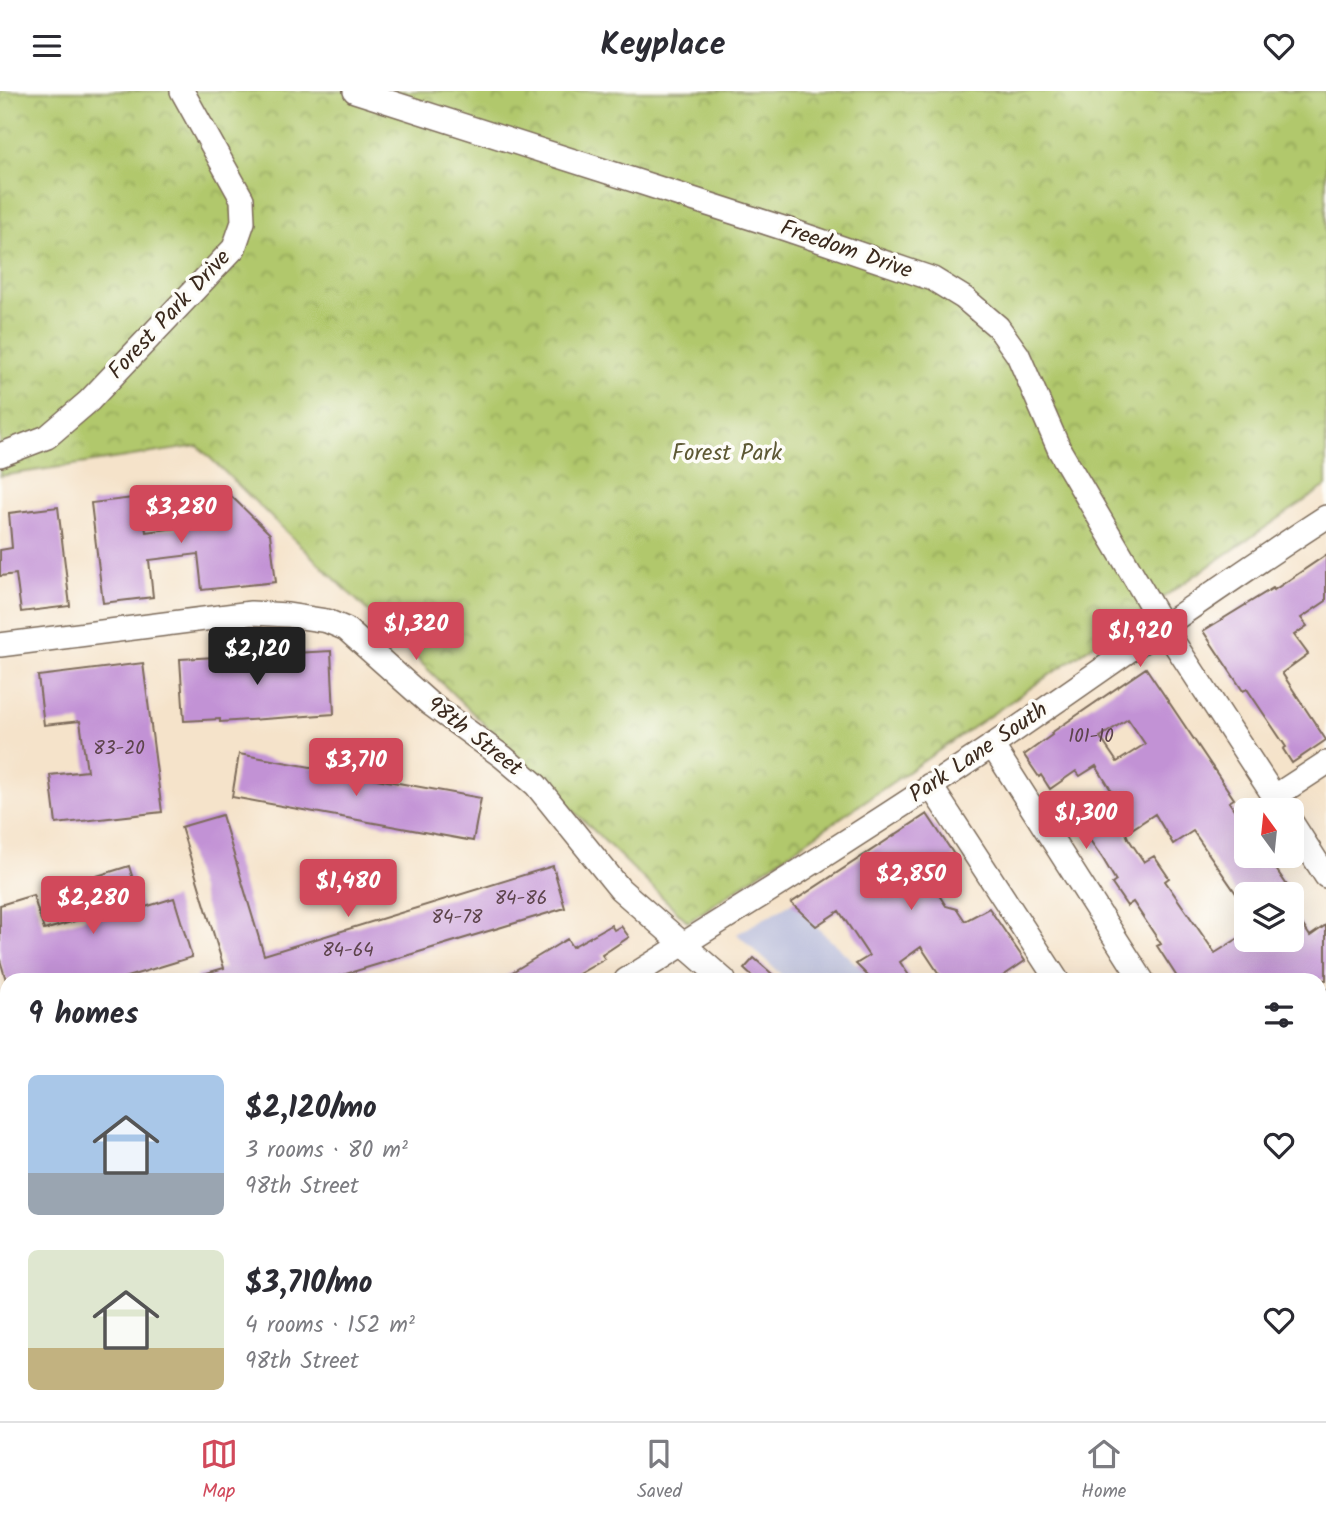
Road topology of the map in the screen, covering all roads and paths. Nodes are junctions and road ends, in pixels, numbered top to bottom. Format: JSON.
{"nodes":[{"id":1,"x":182,"y":91,"type":"edge"},
{"id":2,"x":355,"y":91,"type":"edge"},
{"id":3,"x":0,"y":455,"type":"edge"},
{"id":4,"x":1326,"y":517,"type":"edge"},
{"id":5,"x":1163,"y":626,"type":"junction"},
{"id":6,"x":0,"y":645,"type":"edge"},
{"id":7,"x":992,"y":745,"type":"junction"},
{"id":8,"x":1326,"y":763,"type":"edge"},
{"id":9,"x":930,"y":785,"type":"junction"},
{"id":10,"x":1275,"y":798,"type":"edge"},
{"id":11,"x":1286,"y":798,"type":"edge"},
{"id":12,"x":1304,"y":842,"type":"edge"},
{"id":13,"x":1326,"y":876,"type":"edge"},
{"id":14,"x":684,"y":944,"type":"junction"},
{"id":15,"x":637,"y":973,"type":"edge"},
{"id":16,"x":716,"y":973,"type":"edge"},
{"id":17,"x":1052,"y":973,"type":"edge"},
{"id":18,"x":1138,"y":973,"type":"edge"}],
"edges":[{"from":1,"to":3,"type":"street","name":"Forest Park Drive"},
{"from":2,"to":5,"type":"street","name":"Freedom Drive"},
{"from":4,"to":5,"type":"street","name":"Park Lane South"},
{"from":5,"to":7,"type":"street","name":"Park Lane South"},
{"from":5,"to":10,"type":"street","name":"Freedom Drive"},
{"from":6,"to":14,"type":"street","name":"98th Street"},
{"from":7,"to":9,"type":"street","name":"Park Lane South"},
{"from":7,"to":18,"type":"street"},
{"from":8,"to":11,"type":"street"},
{"from":9,"to":14,"type":"street","name":"Park Lane South"},
{"from":9,"to":17,"type":"street"},
{"from":12,"to":13,"type":"street"},
{"from":14,"to":15,"type":"street","name":"Park Lane South"},
{"from":14,"to":16,"type":"street","name":"98th Street"}]}
